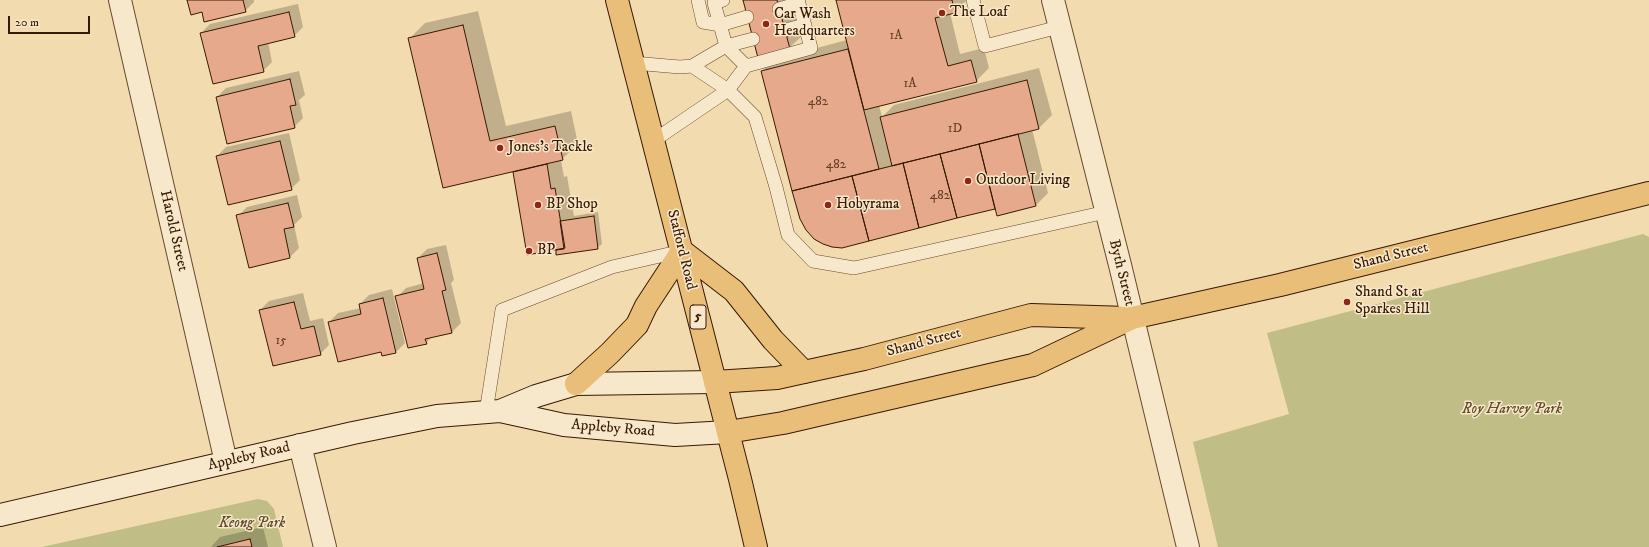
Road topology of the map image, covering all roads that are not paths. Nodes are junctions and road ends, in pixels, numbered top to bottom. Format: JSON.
{"nodes":[{"id":1,"x":120,"y":0,"type":"edge"},
{"id":2,"x":617,"y":0,"type":"edge"},
{"id":3,"x":698,"y":0,"type":"edge"},
{"id":4,"x":723,"y":0,"type":"edge"},
{"id":5,"x":973,"y":0,"type":"edge"},
{"id":6,"x":1053,"y":0,"type":"edge"},
{"id":7,"x":798,"y":2,"type":"edge"},
{"id":8,"x":779,"y":9,"type":"dead end"},
{"id":9,"x":747,"y":17,"type":"dead end"},
{"id":10,"x":720,"y":25,"type":"junction"},
{"id":11,"x":805,"y":25,"type":"junction"},
{"id":12,"x":1060,"y":27,"type":"junction"},
{"id":13,"x":785,"y":30,"type":"dead end"},
{"id":14,"x":753,"y":39,"type":"dead end"},
{"id":15,"x":726,"y":46,"type":"junction"},
{"id":16,"x":633,"y":63,"type":"junction"},
{"id":17,"x":692,"y":66,"type":"junction"},
{"id":18,"x":746,"y":66,"type":"junction"},
{"id":19,"x":728,"y":90,"type":"junction"},
{"id":20,"x":653,"y":141,"type":"junction"},
{"id":21,"x":1649,"y":193,"type":"edge"},
{"id":22,"x":1106,"y":212,"type":"junction"},
{"id":23,"x":682,"y":252,"type":"junction"},
{"id":24,"x":1132,"y":318,"type":"junction"},
{"id":25,"x":804,"y":372,"type":"junction"},
{"id":26,"x":715,"y":382,"type":"junction"},
{"id":27,"x":576,"y":384,"type":"junction"},
{"id":28,"x":493,"y":412,"type":"junction"},
{"id":29,"x":728,"y":432,"type":"junction"},
{"id":30,"x":300,"y":445,"type":"junction"},
{"id":31,"x":226,"y":462,"type":"junction"},
{"id":32,"x":0,"y":515,"type":"edge"},
{"id":33,"x":325,"y":547,"type":"edge"},
{"id":34,"x":756,"y":547,"type":"edge"},
{"id":35,"x":1188,"y":547,"type":"edge"}],
"edges":[{"from":1,"to":31,"type":"street","name":"Harold Street"},
{"from":2,"to":16,"type":"main road","name":"Stafford Road","number":"5"},
{"from":3,"to":10,"type":"lane"},
{"from":4,"to":10,"type":"lane"},
{"from":5,"to":12,"type":"lane"},
{"from":6,"to":12,"type":"street","name":"Byth Street"},
{"from":7,"to":8,"type":"lane"},
{"from":7,"to":11,"type":"lane"},
{"from":9,"to":10,"type":"lane"},
{"from":10,"to":15,"type":"lane"},
{"from":11,"to":13,"type":"lane"},
{"from":11,"to":18,"type":"lane"},
{"from":12,"to":22,"type":"street","name":"Byth Street"},
{"from":14,"to":15,"type":"lane"},
{"from":15,"to":17,"type":"lane"},
{"from":15,"to":18,"type":"lane"},
{"from":16,"to":17,"type":"lane"},
{"from":16,"to":20,"type":"main road","name":"Stafford Road","number":"5"},
{"from":17,"to":19,"type":"lane"},
{"from":18,"to":19,"type":"lane"},
{"from":19,"to":20,"type":"lane"},
{"from":19,"to":22,"type":"lane"},
{"from":20,"to":23,"type":"main road","name":"Stafford Road","number":"5"},
{"from":21,"to":24,"type":"main road","name":"Shand Street"},
{"from":22,"to":24,"type":"street","name":"Byth Street"},
{"from":23,"to":25,"type":"main road"},
{"from":23,"to":26,"type":"main road","name":"Stafford Road","number":"5"},
{"from":23,"to":27,"type":"main road"},
{"from":23,"to":28,"type":"lane"},
{"from":24,"to":25,"type":"main road","name":"Shand Street"},
{"from":24,"to":29,"type":"main road","name":"Shand Street"},
{"from":24,"to":35,"type":"street","name":"Byth Street"},
{"from":25,"to":26,"type":"main road","name":"Shand Street"},
{"from":26,"to":27,"type":"street","name":"Appleby Road"},
{"from":26,"to":29,"type":"main road","name":"Stafford Road","number":"5"},
{"from":27,"to":28,"type":"street","name":"Appleby Road"},
{"from":28,"to":29,"type":"street","name":"Appleby Road"},
{"from":28,"to":30,"type":"street","name":"Appleby Road"},
{"from":29,"to":34,"type":"main road","name":"Stafford Road","number":"5"},
{"from":30,"to":31,"type":"street","name":"Appleby Road"},
{"from":30,"to":33,"type":"street"},
{"from":31,"to":32,"type":"street","name":"Appleby Road"}]}
